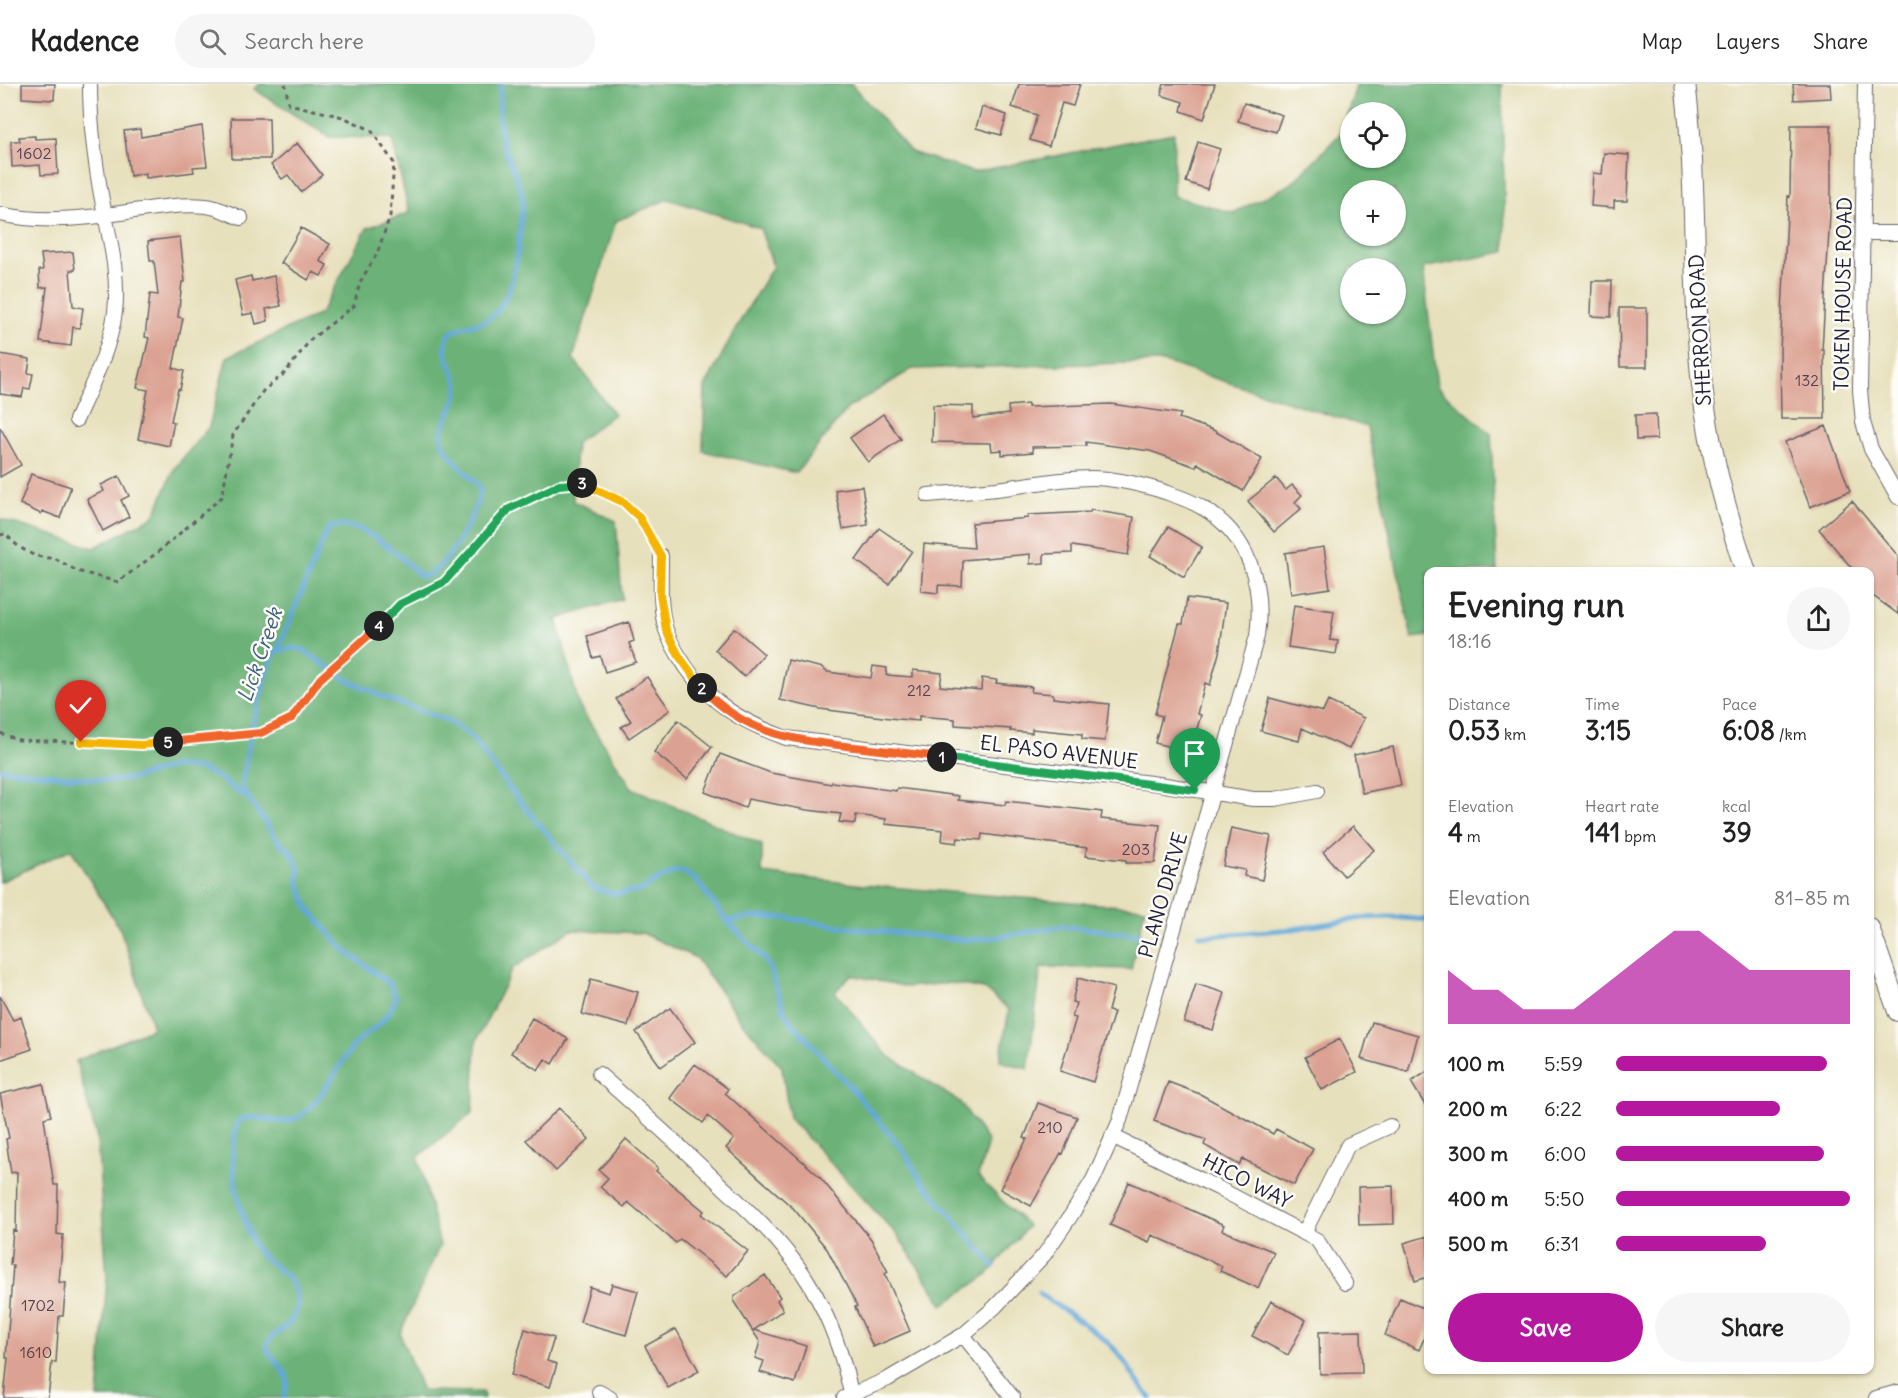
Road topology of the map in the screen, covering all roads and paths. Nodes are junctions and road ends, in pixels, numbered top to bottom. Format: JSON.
{"nodes":[{"id":1,"x":90,"y":84,"type":"edge"},
{"id":2,"x":285,"y":84,"type":"edge"},
{"id":3,"x":1685,"y":84,"type":"edge"},
{"id":4,"x":1865,"y":84,"type":"edge"},
{"id":5,"x":0,"y":214,"type":"edge"},
{"id":6,"x":105,"y":215,"type":"junction"},
{"id":7,"x":241,"y":218,"type":"dead end"},
{"id":8,"x":1863,"y":233,"type":"junction"},
{"id":9,"x":1898,"y":233,"type":"edge"},
{"id":10,"x":76,"y":420,"type":"dead end"},
{"id":11,"x":928,"y":495,"type":"dead end"},
{"id":12,"x":1898,"y":497,"type":"edge"},
{"id":13,"x":0,"y":534,"type":"edge"},
{"id":14,"x":661,"y":556,"type":"joint"},
{"id":15,"x":1744,"y":567,"type":"edge"},
{"id":16,"x":0,"y":734,"type":"edge"},
{"id":17,"x":1317,"y":791,"type":"dead end"},
{"id":18,"x":1213,"y":793,"type":"junction"},
{"id":19,"x":1874,"y":942,"type":"edge"},
{"id":20,"x":1898,"y":1011,"type":"edge"},
{"id":21,"x":599,"y":1074,"type":"dead end"},
{"id":22,"x":1390,"y":1126,"type":"dead end"},
{"id":23,"x":1112,"y":1136,"type":"junction"},
{"id":24,"x":1304,"y":1233,"type":"junction"},
{"id":25,"x":1345,"y":1283,"type":"dead end"},
{"id":26,"x":963,"y":1335,"type":"junction"},
{"id":27,"x":1898,"y":1392,"type":"edge"},
{"id":28,"x":849,"y":1397,"type":"edge"},
{"id":29,"x":1013,"y":1398,"type":"edge"},
{"id":30,"x":1876,"y":1398,"type":"edge"}],
"edges":[{"from":1,"to":6,"type":"street"},
{"from":2,"to":13,"type":"path"},
{"from":3,"to":15,"type":"main road","name":"SHERRON ROAD"},
{"from":4,"to":8,"type":"street","name":"TOKEN HOUSE ROAD"},
{"from":5,"to":6,"type":"street"},
{"from":6,"to":7,"type":"street"},
{"from":6,"to":10,"type":"street"},
{"from":8,"to":9,"type":"street"},
{"from":8,"to":12,"type":"street","name":"TOKEN HOUSE ROAD"},
{"from":11,"to":18,"type":"street","name":"PLANO DRIVE"},
{"from":14,"to":16,"type":"path"},
{"from":14,"to":18,"type":"street","name":"EL PASO AVENUE"},
{"from":17,"to":18,"type":"street","name":"EL PASO AVENUE"},
{"from":18,"to":23,"type":"street","name":"PLANO DRIVE"},
{"from":19,"to":20,"type":"main road"},
{"from":21,"to":28,"type":"street"},
{"from":22,"to":24,"type":"street"},
{"from":23,"to":24,"type":"street","name":"HICO WAY"},
{"from":23,"to":26,"type":"street","name":"PLANO DRIVE"},
{"from":24,"to":25,"type":"street","name":"HICO WAY"},
{"from":26,"to":28,"type":"street","name":"PLANO DRIVE"},
{"from":26,"to":29,"type":"street"},
{"from":27,"to":30,"type":"street"}]}
